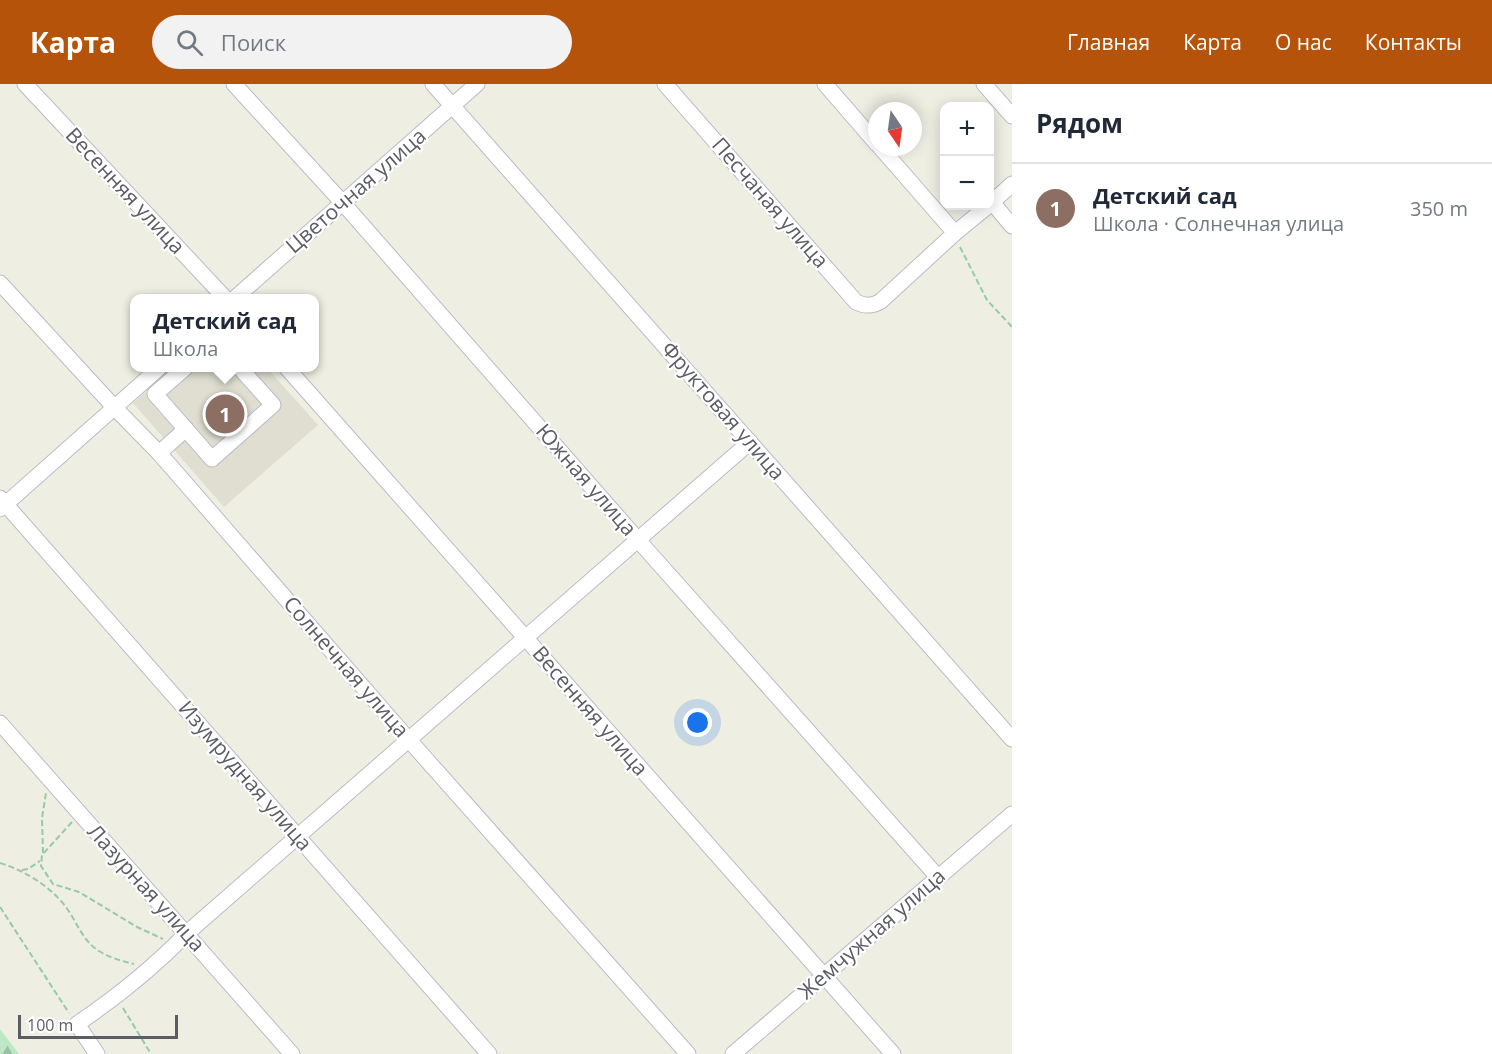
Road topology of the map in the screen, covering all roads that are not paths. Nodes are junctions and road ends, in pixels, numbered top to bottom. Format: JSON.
{"nodes":[{"id":1,"x":25,"y":84,"type":"edge"},
{"id":2,"x":234,"y":84,"type":"edge"},
{"id":3,"x":433,"y":84,"type":"edge"},
{"id":4,"x":477,"y":84,"type":"edge"},
{"id":5,"x":665,"y":84,"type":"edge"},
{"id":6,"x":825,"y":84,"type":"edge"},
{"id":7,"x":984,"y":84,"type":"edge"},
{"id":8,"x":453,"y":106,"type":"junction"},
{"id":9,"x":1012,"y":116,"type":"edge"},
{"id":10,"x":868,"y":134,"type":"edge"},
{"id":11,"x":887,"y":156,"type":"edge"},
{"id":12,"x":1012,"y":184,"type":"edge"},
{"id":13,"x":994,"y":200,"type":"edge"},
{"id":14,"x":342,"y":202,"type":"junction"},
{"id":15,"x":994,"y":208,"type":"edge"},
{"id":16,"x":983,"y":210,"type":"edge"},
{"id":17,"x":1012,"y":226,"type":"edge"},
{"id":18,"x":955,"y":233,"type":"junction"},
{"id":19,"x":0,"y":283,"type":"edge"},
{"id":20,"x":221,"y":294,"type":"edge"},
{"id":21,"x":239,"y":294,"type":"edge"},
{"id":22,"x":154,"y":372,"type":"edge"},
{"id":23,"x":180,"y":372,"type":"edge"},
{"id":24,"x":244,"y":372,"type":"edge"},
{"id":25,"x":291,"y":372,"type":"edge"},
{"id":26,"x":114,"y":408,"type":"junction"},
{"id":27,"x":186,"y":429,"type":"junction"},
{"id":28,"x":750,"y":442,"type":"junction"},
{"id":29,"x":159,"y":453,"type":"junction"},
{"id":30,"x":2,"y":504,"type":"edge"},
{"id":31,"x":638,"y":540,"type":"junction"},
{"id":32,"x":525,"y":637,"type":"junction"},
{"id":33,"x":0,"y":723,"type":"edge"},
{"id":34,"x":1012,"y":739,"type":"edge"},
{"id":35,"x":409,"y":740,"type":"junction"},
{"id":36,"x":1012,"y":814,"type":"edge"},
{"id":37,"x":298,"y":837,"type":"junction"},
{"id":38,"x":937,"y":876,"type":"junction"},
{"id":39,"x":182,"y":939,"type":"junction"},
{"id":40,"x":824,"y":977,"type":"junction"},
{"id":41,"x":97,"y":1054,"type":"edge"},
{"id":42,"x":292,"y":1054,"type":"edge"},
{"id":43,"x":489,"y":1054,"type":"edge"},
{"id":44,"x":688,"y":1054,"type":"edge"},
{"id":45,"x":733,"y":1054,"type":"edge"},
{"id":46,"x":893,"y":1054,"type":"edge"}],
"edges":[{"from":1,"to":20,"type":"street","name":"Весенняя улица"},
{"from":2,"to":14,"type":"street","name":"Южная улица"},
{"from":3,"to":8,"type":"street","name":"Фруктовая улица"},
{"from":4,"to":8,"type":"street","name":"Цветочная улица"},
{"from":5,"to":18,"type":"street","name":"Песчаная улица"},
{"from":6,"to":10,"type":"street"},
{"from":7,"to":9,"type":"street"},
{"from":8,"to":14,"type":"street","name":"Цветочная улица"},
{"from":8,"to":28,"type":"street","name":"Фруктовая улица"},
{"from":11,"to":18,"type":"street"},
{"from":12,"to":13,"type":"street"},
{"from":14,"to":21,"type":"street","name":"Цветочная улица"},
{"from":14,"to":31,"type":"street","name":"Южная улица"},
{"from":15,"to":17,"type":"street"},
{"from":16,"to":18,"type":"street"},
{"from":19,"to":26,"type":"street","name":"Солнечная улица"},
{"from":22,"to":26,"type":"street"},
{"from":23,"to":27,"type":"street"},
{"from":24,"to":27,"type":"street"},
{"from":25,"to":32,"type":"street","name":"Весенняя улица"},
{"from":26,"to":29,"type":"street","name":"Солнечная улица"},
{"from":26,"to":30,"type":"street"},
{"from":27,"to":29,"type":"street"},
{"from":28,"to":31,"type":"street"},
{"from":28,"to":34,"type":"street","name":"Фруктовая улица"},
{"from":29,"to":35,"type":"street","name":"Солнечная улица"},
{"from":30,"to":37,"type":"street","name":"Изумрудная улица"},
{"from":31,"to":32,"type":"street"},
{"from":31,"to":38,"type":"street","name":"Южная улица"},
{"from":32,"to":35,"type":"street"},
{"from":32,"to":40,"type":"street","name":"Весенняя улица"},
{"from":33,"to":39,"type":"street","name":"Лазурная улица"},
{"from":35,"to":37,"type":"street"},
{"from":35,"to":44,"type":"street","name":"Солнечная улица"},
{"from":36,"to":38,"type":"street","name":"Жемчужная улица"},
{"from":37,"to":39,"type":"street"},
{"from":37,"to":43,"type":"street","name":"Изумрудная улица"},
{"from":38,"to":40,"type":"street","name":"Жемчужная улица"},
{"from":39,"to":41,"type":"street"},
{"from":39,"to":42,"type":"street","name":"Лазурная улица"},
{"from":40,"to":45,"type":"street","name":"Жемчужная улица"},
{"from":40,"to":46,"type":"street","name":"Весенняя улица"}]}
